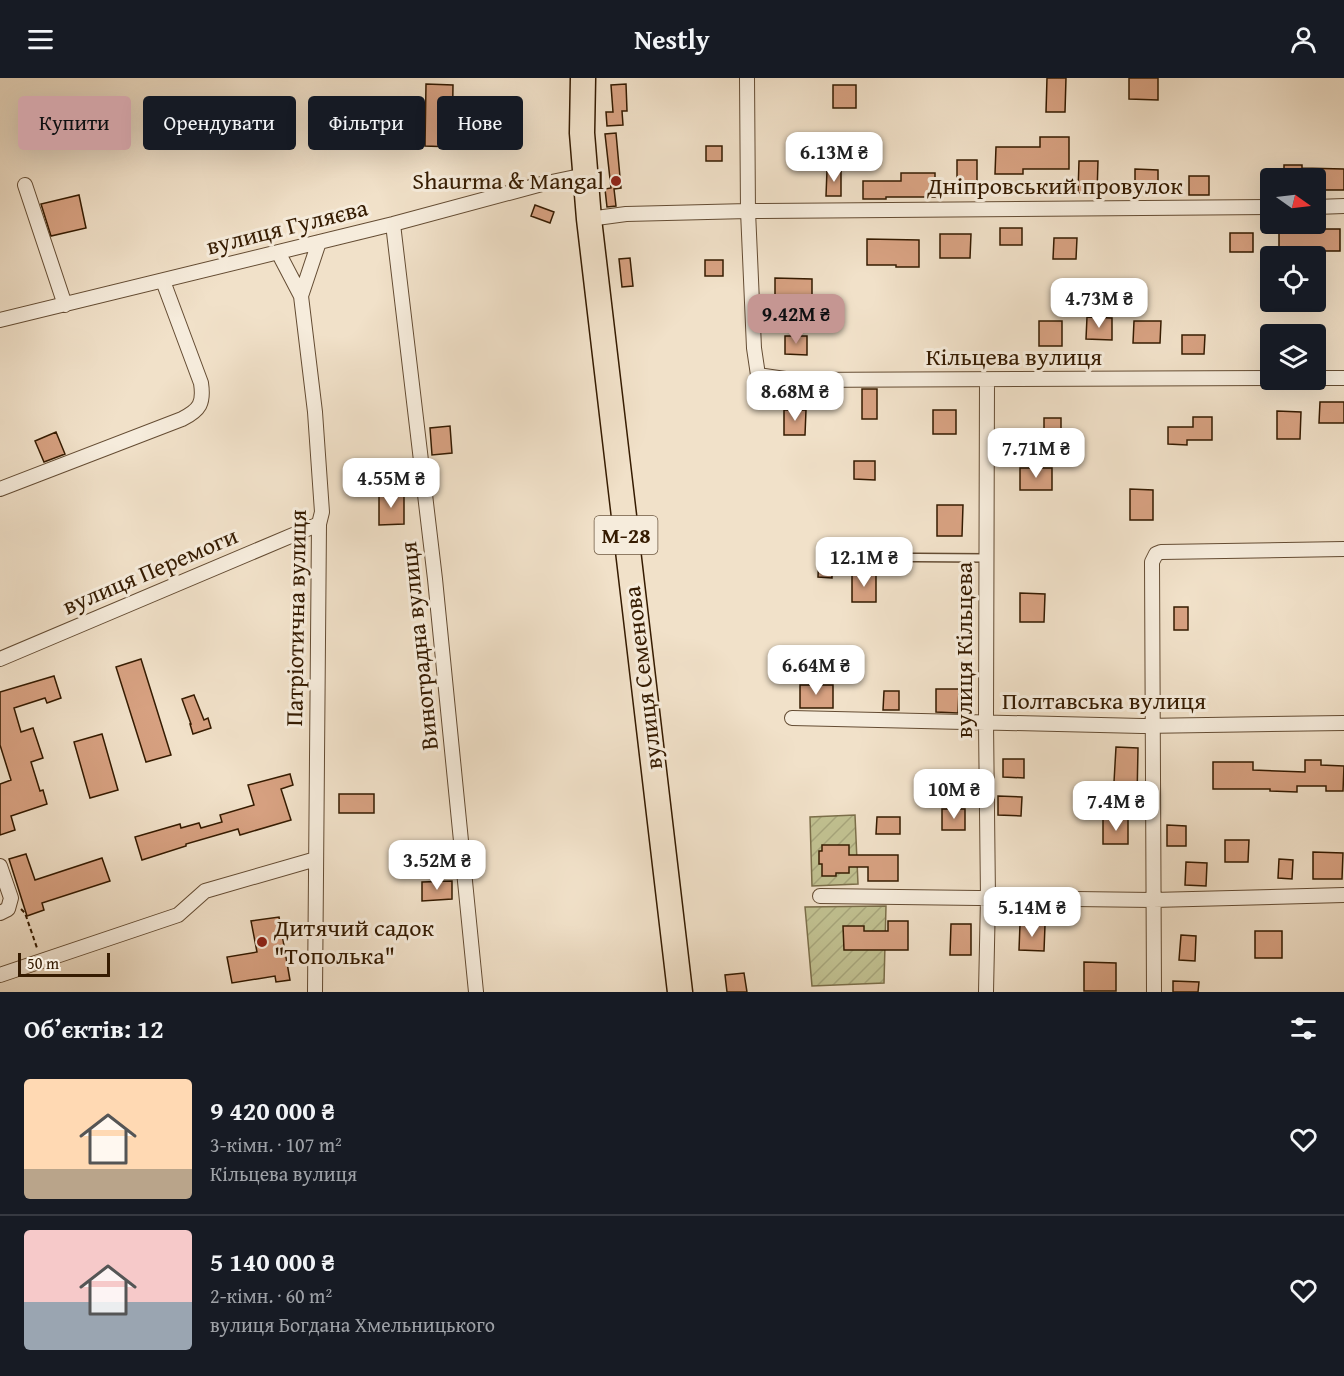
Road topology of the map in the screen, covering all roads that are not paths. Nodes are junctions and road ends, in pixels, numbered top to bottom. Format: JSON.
{"nodes":[{"id":1,"x":583,"y":78,"type":"edge"},
{"id":2,"x":747,"y":78,"type":"edge"},
{"id":3,"x":585,"y":175,"type":"junction"},
{"id":4,"x":25,"y":185,"type":"dead end"},
{"id":5,"x":1344,"y":206,"type":"edge"},
{"id":6,"x":1260,"y":207,"type":"edge"},
{"id":7,"x":1326,"y":207,"type":"edge"},
{"id":8,"x":748,"y":211,"type":"junction"},
{"id":9,"x":589,"y":219,"type":"junction"},
{"id":10,"x":393,"y":224,"type":"junction"},
{"id":11,"x":319,"y":242,"type":"junction"},
{"id":12,"x":278,"y":252,"type":"junction"},
{"id":13,"x":163,"y":281,"type":"junction"},
{"id":14,"x":302,"y":296,"type":"junction"},
{"id":15,"x":65,"y":305,"type":"junction"},
{"id":16,"x":0,"y":320,"type":"edge"},
{"id":17,"x":1260,"y":378,"type":"edge"},
{"id":18,"x":1326,"y":378,"type":"edge"},
{"id":19,"x":1344,"y":378,"type":"edge"},
{"id":20,"x":987,"y":380,"type":"junction"},
{"id":21,"x":0,"y":489,"type":"edge"},
{"id":22,"x":319,"y":524,"type":"junction"},
{"id":23,"x":1344,"y":549,"type":"edge"},
{"id":24,"x":844,"y":557,"type":"dead end"},
{"id":25,"x":987,"y":558,"type":"junction"},
{"id":26,"x":0,"y":659,"type":"edge"},
{"id":27,"x":792,"y":718,"type":"dead end"},
{"id":28,"x":986,"y":723,"type":"junction"},
{"id":29,"x":1344,"y":723,"type":"edge"},
{"id":30,"x":1153,"y":725,"type":"junction"},
{"id":31,"x":316,"y":860,"type":"junction"},
{"id":32,"x":0,"y":866,"type":"edge"},
{"id":33,"x":820,"y":896,"type":"dead end"},
{"id":34,"x":1344,"y":896,"type":"edge"},
{"id":35,"x":988,"y":898,"type":"junction"},
{"id":36,"x":1153,"y":900,"type":"junction"},
{"id":37,"x":0,"y":913,"type":"edge"},
{"id":38,"x":0,"y":975,"type":"edge"},
{"id":39,"x":315,"y":992,"type":"edge"},
{"id":40,"x":476,"y":992,"type":"edge"},
{"id":41,"x":680,"y":992,"type":"edge"},
{"id":42,"x":986,"y":992,"type":"edge"},
{"id":43,"x":1154,"y":992,"type":"edge"}],
"edges":[{"from":1,"to":3,"type":"highway","name":"вулиця Семенова","number":"М-28"},
{"from":2,"to":8,"type":"street"},
{"from":3,"to":9,"type":"highway","name":"вулиця Семенова","number":"М-28"},
{"from":3,"to":10,"type":"street","name":"вулиця Гуляєва"},
{"from":4,"to":15,"type":"street"},
{"from":5,"to":7,"type":"street"},
{"from":6,"to":8,"type":"street","name":"Дніпровський провулок"},
{"from":8,"to":9,"type":"street","name":"Дніпровський провулок"},
{"from":8,"to":20,"type":"street","name":"Кільцева вулиця"},
{"from":9,"to":41,"type":"highway","name":"вулиця Семенова","number":"М-28"},
{"from":10,"to":11,"type":"street","name":"вулиця Гуляєва"},
{"from":10,"to":40,"type":"street","name":"Виноградна вулиця"},
{"from":11,"to":12,"type":"street","name":"вулиця Гуляєва"},
{"from":11,"to":14,"type":"street"},
{"from":12,"to":13,"type":"street","name":"вулиця Гуляєва"},
{"from":12,"to":14,"type":"street","name":"Патріотична вулиця"},
{"from":13,"to":15,"type":"street","name":"вулиця Гуляєва"},
{"from":13,"to":21,"type":"street"},
{"from":14,"to":22,"type":"street","name":"Патріотична вулиця"},
{"from":15,"to":16,"type":"street","name":"вулиця Гуляєва"},
{"from":17,"to":20,"type":"street","name":"Кільцева вулиця"},
{"from":18,"to":19,"type":"street"},
{"from":20,"to":25,"type":"street","name":"вулиця Кільцева"},
{"from":22,"to":26,"type":"street","name":"вулиця Перемоги"},
{"from":22,"to":31,"type":"street","name":"Патріотична вулиця"},
{"from":23,"to":30,"type":"street"},
{"from":24,"to":25,"type":"lane"},
{"from":25,"to":28,"type":"street","name":"вулиця Кільцева"},
{"from":27,"to":28,"type":"street","name":"Полтавська вулиця"},
{"from":28,"to":30,"type":"street","name":"Полтавська вулиця"},
{"from":28,"to":35,"type":"street","name":"вулиця Кільцева"},
{"from":29,"to":30,"type":"street","name":"Полтавська вулиця"},
{"from":30,"to":36,"type":"street"},
{"from":31,"to":38,"type":"street"},
{"from":31,"to":39,"type":"street","name":"Патріотична вулиця"},
{"from":32,"to":37,"type":"street"},
{"from":33,"to":35,"type":"street"},
{"from":34,"to":36,"type":"street"},
{"from":35,"to":36,"type":"street"},
{"from":35,"to":42,"type":"street","name":"вулиця Кільцева"},
{"from":36,"to":43,"type":"street"}]}
